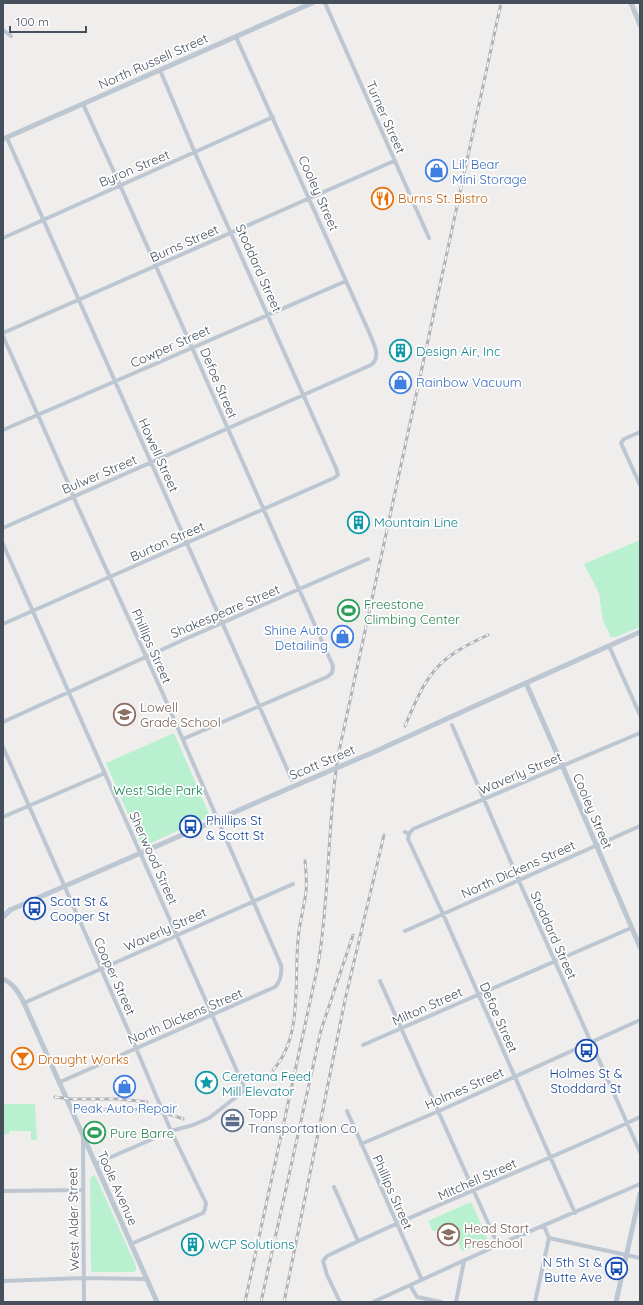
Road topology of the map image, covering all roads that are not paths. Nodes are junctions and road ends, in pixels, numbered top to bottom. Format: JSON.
{"nodes":[{"id":1,"x":312,"y":3,"type":"edge"},
{"id":2,"x":325,"y":3,"type":"edge"},
{"id":3,"x":631,"y":3,"type":"edge"},
{"id":4,"x":640,"y":25,"type":"edge"},
{"id":5,"x":3,"y":30,"type":"edge"},
{"id":6,"x":11,"y":36,"type":"dead end"},
{"id":7,"x":236,"y":37,"type":"junction"},
{"id":8,"x":160,"y":70,"type":"junction"},
{"id":9,"x":83,"y":104,"type":"junction"},
{"id":10,"x":273,"y":117,"type":"junction"},
{"id":11,"x":5,"y":139,"type":"edge"},
{"id":12,"x":195,"y":153,"type":"junction"},
{"id":13,"x":394,"y":161,"type":"junction"},
{"id":14,"x":120,"y":185,"type":"junction"},
{"id":15,"x":309,"y":199,"type":"junction"},
{"id":16,"x":43,"y":219,"type":"junction"},
{"id":17,"x":232,"y":232,"type":"junction"},
{"id":18,"x":3,"y":238,"type":"edge"},
{"id":19,"x":428,"y":238,"type":"dead end"},
{"id":20,"x":156,"y":266,"type":"junction"},
{"id":21,"x":346,"y":281,"type":"junction"},
{"id":22,"x":78,"y":300,"type":"junction"},
{"id":23,"x":268,"y":314,"type":"junction"},
{"id":24,"x":3,"y":334,"type":"edge"},
{"id":25,"x":192,"y":347,"type":"junction"},
{"id":26,"x":376,"y":358,"type":"joint"},
{"id":27,"x":115,"y":382,"type":"junction"},
{"id":28,"x":304,"y":395,"type":"junction"},
{"id":29,"x":38,"y":415,"type":"junction"},
{"id":30,"x":227,"y":429,"type":"junction"},
{"id":31,"x":3,"y":430,"type":"edge"},
{"id":32,"x":640,"y":432,"type":"edge"},
{"id":33,"x":151,"y":462,"type":"junction"},
{"id":34,"x":338,"y":475,"type":"joint"},
{"id":35,"x":640,"y":485,"type":"edge"},
{"id":36,"x":73,"y":496,"type":"junction"},
{"id":37,"x":263,"y":510,"type":"junction"},
{"id":38,"x":3,"y":528,"type":"edge"},
{"id":39,"x":3,"y":544,"type":"edge"},
{"id":40,"x":187,"y":544,"type":"junction"},
{"id":41,"x":368,"y":559,"type":"dead end"},
{"id":42,"x":110,"y":577,"type":"junction"},
{"id":43,"x":300,"y":590,"type":"junction"},
{"id":44,"x":33,"y":611,"type":"junction"},
{"id":45,"x":3,"y":624,"type":"edge"},
{"id":46,"x":222,"y":624,"type":"junction"},
{"id":47,"x":640,"y":632,"type":"edge"},
{"id":48,"x":609,"y":646,"type":"junction"},
{"id":49,"x":146,"y":657,"type":"junction"},
{"id":50,"x":526,"y":683,"type":"junction"},
{"id":51,"x":68,"y":691,"type":"junction"},
{"id":52,"x":259,"y":706,"type":"junction"},
{"id":53,"x":640,"y":715,"type":"edge"},
{"id":54,"x":3,"y":722,"type":"edge"},
{"id":55,"x":452,"y":725,"type":"dead end"},
{"id":56,"x":640,"y":733,"type":"edge"},
{"id":57,"x":183,"y":740,"type":"junction"},
{"id":58,"x":3,"y":747,"type":"edge"},
{"id":59,"x":562,"y":765,"type":"junction"},
{"id":60,"x":105,"y":773,"type":"junction"},
{"id":61,"x":292,"y":780,"type":"dead end"},
{"id":62,"x":483,"y":799,"type":"junction"},
{"id":63,"x":28,"y":806,"type":"junction"},
{"id":64,"x":3,"y":817,"type":"edge"},
{"id":65,"x":217,"y":820,"type":"junction"},
{"id":66,"x":640,"y":826,"type":"edge"},
{"id":67,"x":407,"y":833,"type":"joint"},
{"id":68,"x":596,"y":845,"type":"junction"},
{"id":69,"x":141,"y":853,"type":"junction"},
{"id":70,"x":519,"y":881,"type":"junction"},
{"id":71,"x":293,"y":884,"type":"dead end"},
{"id":72,"x":64,"y":887,"type":"junction"},
{"id":73,"x":253,"y":901,"type":"junction"},
{"id":74,"x":10,"y":910,"type":"junction"},
{"id":75,"x":3,"y":911,"type":"edge"},
{"id":76,"x":443,"y":914,"type":"junction"},
{"id":77,"x":3,"y":917,"type":"edge"},
{"id":78,"x":632,"y":928,"type":"junction"},
{"id":79,"x":405,"y":931,"type":"dead end"},
{"id":80,"x":177,"y":935,"type":"junction"},
{"id":81,"x":640,"y":947,"type":"edge"},
{"id":82,"x":555,"y":961,"type":"junction"},
{"id":83,"x":281,"y":966,"type":"joint"},
{"id":84,"x":102,"y":970,"type":"junction"},
{"id":85,"x":3,"y":979,"type":"edge"},
{"id":86,"x":380,"y":981,"type":"dead end"},
{"id":87,"x":478,"y":994,"type":"junction"},
{"id":88,"x":24,"y":1003,"type":"junction"},
{"id":89,"x":213,"y":1016,"type":"junction"},
{"id":90,"x":640,"y":1020,"type":"edge"},
{"id":91,"x":401,"y":1029,"type":"junction"},
{"id":92,"x":591,"y":1042,"type":"junction"},
{"id":93,"x":363,"y":1045,"type":"dead end"},
{"id":94,"x":136,"y":1048,"type":"junction"},
{"id":95,"x":514,"y":1076,"type":"junction"},
{"id":96,"x":60,"y":1082,"type":"junction"},
{"id":97,"x":347,"y":1111,"type":"dead end"},
{"id":98,"x":439,"y":1111,"type":"junction"},
{"id":99,"x":640,"y":1117,"type":"edge"},
{"id":100,"x":627,"y":1123,"type":"junction"},
{"id":101,"x":172,"y":1131,"type":"junction"},
{"id":102,"x":83,"y":1136,"type":"junction"},
{"id":103,"x":361,"y":1144,"type":"junction"},
{"id":104,"x":640,"y":1152,"type":"edge"},
{"id":105,"x":551,"y":1157,"type":"junction"},
{"id":106,"x":95,"y":1164,"type":"junction"},
{"id":107,"x":640,"y":1184,"type":"edge"},
{"id":108,"x":334,"y":1187,"type":"dead end"},
{"id":109,"x":83,"y":1190,"type":"junction"},
{"id":110,"x":3,"y":1191,"type":"edge"},
{"id":111,"x":474,"y":1191,"type":"junction"},
{"id":112,"x":640,"y":1194,"type":"edge"},
{"id":113,"x":575,"y":1213,"type":"junction"},
{"id":114,"x":397,"y":1224,"type":"junction"},
{"id":115,"x":544,"y":1226,"type":"junction"},
{"id":116,"x":549,"y":1238,"type":"junction"},
{"id":117,"x":358,"y":1241,"type":"junction"},
{"id":118,"x":131,"y":1244,"type":"junction"},
{"id":119,"x":498,"y":1246,"type":"junction"},
{"id":120,"x":626,"y":1254,"type":"junction"},
{"id":121,"x":640,"y":1258,"type":"edge"},
{"id":122,"x":464,"y":1261,"type":"junction"},
{"id":123,"x":84,"y":1278,"type":"junction"},
{"id":124,"x":147,"y":1279,"type":"junction"},
{"id":125,"x":422,"y":1280,"type":"junction"},
{"id":126,"x":3,"y":1281,"type":"edge"},
{"id":127,"x":410,"y":1285,"type":"junction"},
{"id":128,"x":84,"y":1302,"type":"edge"},
{"id":129,"x":157,"y":1302,"type":"edge"},
{"id":130,"x":340,"y":1302,"type":"edge"},
{"id":131,"x":373,"y":1302,"type":"edge"},
{"id":132,"x":441,"y":1302,"type":"edge"},
{"id":133,"x":456,"y":1302,"type":"edge"},
{"id":134,"x":535,"y":1302,"type":"edge"},
{"id":135,"x":616,"y":1302,"type":"edge"}],
"edges":[{"from":1,"to":7,"type":"street","name":"North Russell Street"},
{"from":2,"to":13,"type":"street","name":"Turner Street"},
{"from":3,"to":4,"type":"street"},
{"from":5,"to":6,"type":"street"},
{"from":7,"to":8,"type":"street","name":"North Russell Street"},
{"from":7,"to":10,"type":"street","name":"Cooley Street"},
{"from":8,"to":9,"type":"street","name":"North Russell Street"},
{"from":8,"to":12,"type":"street","name":"Stoddard Street"},
{"from":9,"to":11,"type":"street","name":"North Russell Street"},
{"from":9,"to":14,"type":"street","name":"Defoe Street"},
{"from":10,"to":12,"type":"street","name":"Byron Street"},
{"from":10,"to":15,"type":"street","name":"Cooley Street"},
{"from":11,"to":16,"type":"street","name":"Howell Street"},
{"from":12,"to":14,"type":"street","name":"Byron Street"},
{"from":12,"to":17,"type":"street","name":"Stoddard Street"},
{"from":13,"to":15,"type":"street","name":"Burns Street"},
{"from":13,"to":19,"type":"street","name":"Turner Street"},
{"from":14,"to":16,"type":"street","name":"Byron Street"},
{"from":14,"to":20,"type":"street","name":"Defoe Street"},
{"from":15,"to":17,"type":"street","name":"Burns Street"},
{"from":15,"to":21,"type":"street","name":"Cooley Street"},
{"from":16,"to":18,"type":"street","name":"Byron Street"},
{"from":16,"to":22,"type":"street","name":"Howell Street"},
{"from":17,"to":20,"type":"street","name":"Burns Street"},
{"from":17,"to":23,"type":"street","name":"Stoddard Street"},
{"from":20,"to":22,"type":"street","name":"Burns Street"},
{"from":20,"to":25,"type":"street","name":"Defoe Street"},
{"from":21,"to":23,"type":"street","name":"Cowper Street"},
{"from":21,"to":26,"type":"street","name":"Cooley Street"},
{"from":22,"to":24,"type":"street","name":"Burns Street"},
{"from":22,"to":27,"type":"street","name":"Howell Street"},
{"from":23,"to":25,"type":"street","name":"Cowper Street"},
{"from":23,"to":28,"type":"street","name":"Stoddard Street"},
{"from":24,"to":29,"type":"street","name":"Phillips Street"},
{"from":25,"to":27,"type":"street","name":"Cowper Street"},
{"from":25,"to":30,"type":"street","name":"Defoe Street"},
{"from":26,"to":28,"type":"street","name":"Bulwer Street"},
{"from":27,"to":29,"type":"street","name":"Cowper Street"},
{"from":27,"to":33,"type":"street","name":"Howell Street"},
{"from":28,"to":30,"type":"street","name":"Bulwer Street"},
{"from":28,"to":34,"type":"street","name":"Stoddard Street"},
{"from":29,"to":31,"type":"street","name":"Cowper Street"},
{"from":29,"to":36,"type":"street","name":"Phillips Street"},
{"from":30,"to":33,"type":"street","name":"Bulwer Street"},
{"from":30,"to":37,"type":"street","name":"Defoe Street"},
{"from":32,"to":35,"type":"street"},
{"from":33,"to":36,"type":"street","name":"Bulwer Street"},
{"from":33,"to":40,"type":"street","name":"Howell Street"},
{"from":34,"to":37,"type":"street","name":"Burton Street"},
{"from":36,"to":38,"type":"street","name":"Bulwer Street"},
{"from":36,"to":42,"type":"street","name":"Phillips Street"},
{"from":37,"to":40,"type":"street","name":"Burton Street"},
{"from":37,"to":43,"type":"street","name":"Defoe Street"},
{"from":39,"to":44,"type":"street","name":"Sherwood Street"},
{"from":40,"to":42,"type":"street","name":"Burton Street"},
{"from":40,"to":46,"type":"street","name":"Howell Street"},
{"from":41,"to":43,"type":"street","name":"Shakespeare Street"},
{"from":42,"to":44,"type":"street","name":"Burton Street"},
{"from":42,"to":49,"type":"street","name":"Phillips Street"},
{"from":43,"to":46,"type":"street","name":"Shakespeare Street"},
{"from":43,"to":52,"type":"street","name":"Defoe Street"},
{"from":44,"to":45,"type":"street","name":"Burton Street"},
{"from":44,"to":51,"type":"street","name":"Sherwood Street"},
{"from":46,"to":49,"type":"street","name":"Shakespeare Street"},
{"from":46,"to":52,"type":"street","name":"Howell Street"},
{"from":47,"to":48,"type":"street","name":"Scott Street"},
{"from":48,"to":50,"type":"street","name":"Scott Street"},
{"from":48,"to":53,"type":"street"},
{"from":49,"to":51,"type":"street","name":"Shakespeare Street"},
{"from":49,"to":57,"type":"street","name":"Phillips Street"},
{"from":50,"to":59,"type":"street","name":"Cooley Street"},
{"from":50,"to":65,"type":"street","name":"Scott Street","bridge":true},
{"from":51,"to":54,"type":"street","name":"Shakespeare Street"},
{"from":51,"to":60,"type":"street","name":"Sherwood Street"},
{"from":52,"to":57,"type":"street"},
{"from":52,"to":61,"type":"street","name":"Howell Street"},
{"from":55,"to":62,"type":"street","name":"Stoddard Street"},
{"from":56,"to":59,"type":"street","name":"Waverly Street"},
{"from":57,"to":65,"type":"street","name":"Phillips Street"},
{"from":58,"to":63,"type":"street","name":"Cooper Street"},
{"from":59,"to":62,"type":"street","name":"Waverly Street"},
{"from":59,"to":68,"type":"street","name":"Cooley Street"},
{"from":60,"to":63,"type":"street"},
{"from":60,"to":69,"type":"street","name":"Sherwood Street"},
{"from":62,"to":67,"type":"street","name":"Waverly Street"},
{"from":62,"to":70,"type":"street","name":"Stoddard Street"},
{"from":63,"to":64,"type":"street"},
{"from":63,"to":72,"type":"street","name":"Cooper Street"},
{"from":65,"to":69,"type":"street","name":"Scott Street"},
{"from":65,"to":73,"type":"street","name":"Phillips Street"},
{"from":66,"to":68,"type":"street","name":"North Dickens Street"},
{"from":67,"to":76,"type":"street","name":"Defoe Street"},
{"from":68,"to":70,"type":"street","name":"North Dickens Street"},
{"from":68,"to":78,"type":"street","name":"Cooley Street"},
{"from":69,"to":72,"type":"street","name":"Scott Street"},
{"from":69,"to":80,"type":"street","name":"Sherwood Street"},
{"from":70,"to":76,"type":"street","name":"North Dickens Street"},
{"from":70,"to":82,"type":"street","name":"Stoddard Street"},
{"from":71,"to":73,"type":"street","name":"Waverly Street"},
{"from":72,"to":74,"type":"street","name":"Scott Street"},
{"from":72,"to":84,"type":"street","name":"Cooper Street"},
{"from":73,"to":80,"type":"street","name":"Waverly Street"},
{"from":73,"to":83,"type":"street","name":"Phillips Street"},
{"from":74,"to":75,"type":"main road"},
{"from":74,"to":77,"type":"main road"},
{"from":76,"to":79,"type":"street","name":"North Dickens Street"},
{"from":76,"to":87,"type":"street","name":"Defoe Street"},
{"from":78,"to":81,"type":"street","name":"Cooley Street"},
{"from":78,"to":82,"type":"street","name":"Milton Street"},
{"from":80,"to":84,"type":"street","name":"Waverly Street"},
{"from":80,"to":89,"type":"street","name":"Sherwood Street"},
{"from":82,"to":87,"type":"street","name":"Milton Street"},
{"from":82,"to":92,"type":"street","name":"Stoddard Street"},
{"from":83,"to":89,"type":"street","name":"North Dickens Street"},
{"from":84,"to":88,"type":"street","name":"Waverly Street"},
{"from":84,"to":94,"type":"street","name":"Cooper Street"},
{"from":85,"to":88,"type":"street","name":"Toole Avenue"},
{"from":86,"to":91,"type":"street"},
{"from":87,"to":91,"type":"street","name":"Milton Street"},
{"from":87,"to":95,"type":"street","name":"Defoe Street"},
{"from":88,"to":96,"type":"street","name":"Toole Avenue"},
{"from":89,"to":94,"type":"street","name":"North Dickens Street"},
{"from":89,"to":101,"type":"street","name":"Sherwood Street"},
{"from":90,"to":92,"type":"street","name":"Holmes Street"},
{"from":91,"to":93,"type":"street","name":"Milton Street"},
{"from":91,"to":98,"type":"street"},
{"from":92,"to":95,"type":"street","name":"Holmes Street"},
{"from":92,"to":100,"type":"street","name":"Stoddard Street"},
{"from":94,"to":96,"type":"street","name":"North Dickens Street"},
{"from":94,"to":101,"type":"street","name":"Cooper Street"},
{"from":95,"to":98,"type":"street","name":"Holmes Street"},
{"from":95,"to":105,"type":"street","name":"Defoe Street"},
{"from":96,"to":102,"type":"street","name":"Toole Avenue"},
{"from":97,"to":103,"type":"street","name":"Phillips Street"},
{"from":98,"to":103,"type":"street","name":"Holmes Street"},
{"from":98,"to":111,"type":"street"},
{"from":99,"to":100,"type":"street","name":"Mitchell Street"},
{"from":100,"to":104,"type":"street","name":"Stoddard Street"},
{"from":100,"to":105,"type":"street","name":"Mitchell Street"},
{"from":101,"to":106,"type":"street"},
{"from":101,"to":118,"type":"street","name":"Cooper Street"},
{"from":102,"to":106,"type":"street","name":"Toole Avenue"},
{"from":102,"to":109,"type":"street","name":"West Alder Street"},
{"from":103,"to":114,"type":"street","name":"Phillips Street"},
{"from":105,"to":111,"type":"street","name":"Mitchell Street"},
{"from":105,"to":113,"type":"street","name":"Defoe Street"},
{"from":106,"to":118,"type":"street","name":"Toole Avenue"},
{"from":107,"to":113,"type":"street"},
{"from":108,"to":117,"type":"street"},
{"from":109,"to":110,"type":"street"},
{"from":109,"to":123,"type":"street","name":"West Alder Street"},
{"from":111,"to":114,"type":"street","name":"Mitchell Street"},
{"from":111,"to":119,"type":"street"},
{"from":112,"to":120,"type":"street"},
{"from":113,"to":115,"type":"street"},
{"from":114,"to":117,"type":"street","name":"Mitchell Street"},
{"from":114,"to":125,"type":"street","name":"Phillips Street"},
{"from":115,"to":116,"type":"street"},
{"from":115,"to":119,"type":"street"},
{"from":116,"to":120,"type":"street"},
{"from":116,"to":134,"type":"street"},
{"from":117,"to":130,"type":"street","name":"Mitchell Street"},
{"from":118,"to":124,"type":"street","name":"Toole Avenue"},
{"from":119,"to":122,"type":"street"},
{"from":120,"to":121,"type":"street"},
{"from":120,"to":135,"type":"street"},
{"from":122,"to":125,"type":"street"},
{"from":122,"to":133,"type":"street"},
{"from":123,"to":124,"type":"street"},
{"from":123,"to":126,"type":"street"},
{"from":123,"to":128,"type":"street","name":"West Alder Street"},
{"from":124,"to":129,"type":"street","name":"Toole Avenue"},
{"from":125,"to":127,"type":"street"},
{"from":127,"to":131,"type":"street"},
{"from":127,"to":132,"type":"street"}]}
